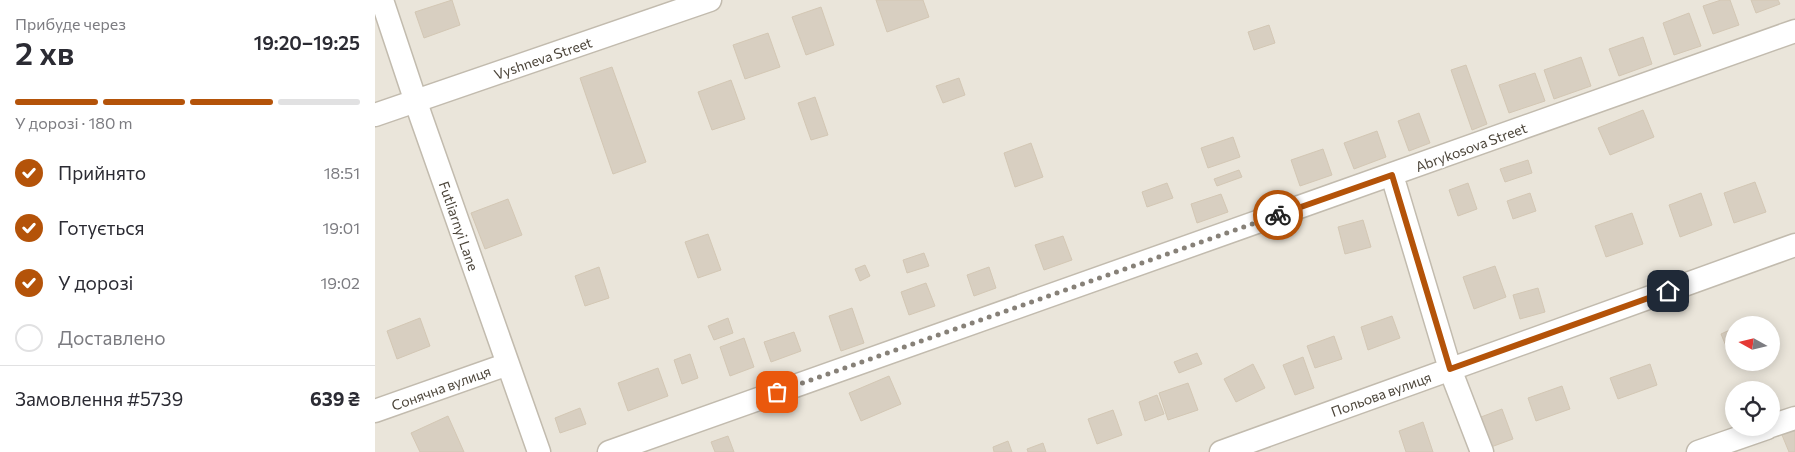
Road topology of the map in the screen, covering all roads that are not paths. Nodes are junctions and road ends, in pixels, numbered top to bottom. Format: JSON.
{"nodes":[{"id":1,"x":382,"y":0,"type":"edge"},
{"id":2,"x":710,"y":0,"type":"edge"},
{"id":3,"x":1795,"y":31,"type":"edge"},
{"id":4,"x":416,"y":102,"type":"junction"},
{"id":5,"x":375,"y":115,"type":"edge"},
{"id":6,"x":1392,"y":175,"type":"junction"},
{"id":7,"x":1795,"y":245,"type":"edge"},
{"id":8,"x":507,"y":364,"type":"junction"},
{"id":9,"x":1450,"y":369,"type":"junction"},
{"id":10,"x":375,"y":411,"type":"edge"},
{"id":11,"x":1795,"y":418,"type":"edge"},
{"id":12,"x":1780,"y":423,"type":"edge"},
{"id":13,"x":1744,"y":436,"type":"edge"},
{"id":14,"x":539,"y":452,"type":"edge"},
{"id":15,"x":609,"y":452,"type":"edge"},
{"id":16,"x":1221,"y":452,"type":"edge"},
{"id":17,"x":1482,"y":452,"type":"edge"},
{"id":18,"x":1698,"y":452,"type":"edge"}],
"edges":[{"from":1,"to":4,"type":"street","name":"Futliarnyi Lane"},
{"from":2,"to":4,"type":"street","name":"Vyshneva Street"},
{"from":3,"to":6,"type":"street","name":"Abrykosova Street"},
{"from":4,"to":5,"type":"street","name":"Vyshneva Street"},
{"from":4,"to":8,"type":"street","name":"Futliarnyi Lane"},
{"from":6,"to":9,"type":"street"},
{"from":6,"to":15,"type":"street","name":"Abrykosova Street"},
{"from":7,"to":9,"type":"street","name":"Польова вулиця"},
{"from":8,"to":10,"type":"street","name":"Сонячна вулиця"},
{"from":8,"to":14,"type":"street","name":"Futliarnyi Lane"},
{"from":9,"to":16,"type":"street","name":"Польова вулиця"},
{"from":9,"to":17,"type":"street"},
{"from":11,"to":12,"type":"street"},
{"from":13,"to":18,"type":"street"}]}
